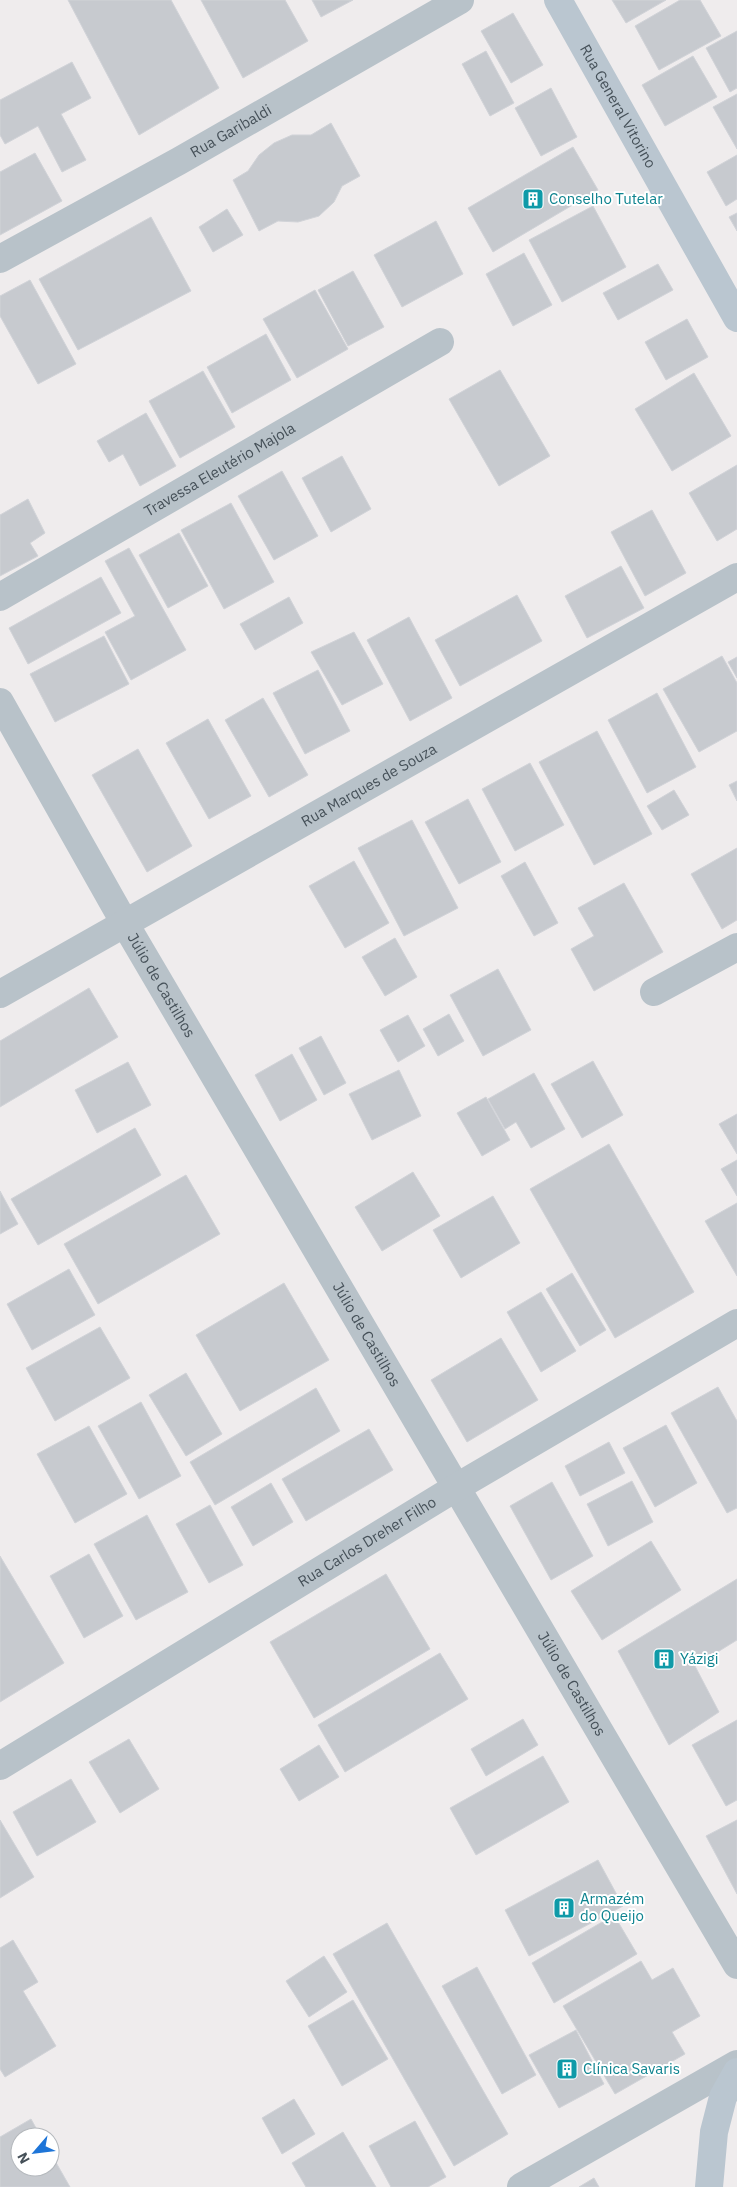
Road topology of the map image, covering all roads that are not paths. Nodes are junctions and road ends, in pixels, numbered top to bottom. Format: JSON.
{"nodes":[{"id":1,"x":460,"y":0,"type":"edge"},
{"id":2,"x":558,"y":0,"type":"edge"},
{"id":3,"x":0,"y":259,"type":"edge"},
{"id":4,"x":737,"y":318,"type":"edge"},
{"id":5,"x":440,"y":342,"type":"dead end"},
{"id":6,"x":737,"y":576,"type":"edge"},
{"id":7,"x":0,"y":596,"type":"edge"},
{"id":8,"x":0,"y":702,"type":"edge"},
{"id":9,"x":124,"y":922,"type":"junction"},
{"id":10,"x":737,"y":947,"type":"edge"},
{"id":11,"x":654,"y":992,"type":"dead end"},
{"id":12,"x":0,"y":994,"type":"edge"},
{"id":13,"x":737,"y":1323,"type":"edge"},
{"id":14,"x":457,"y":1487,"type":"junction"},
{"id":15,"x":0,"y":1766,"type":"edge"},
{"id":16,"x":737,"y":1965,"type":"edge"},
{"id":17,"x":737,"y":2064,"type":"edge"},
{"id":18,"x":737,"y":2072,"type":"edge"},
{"id":19,"x":521,"y":2187,"type":"edge"},
{"id":20,"x":709,"y":2187,"type":"edge"}],
"edges":[{"from":1,"to":3,"type":"street","name":"Rua Garibaldi"},
{"from":2,"to":4,"type":"main road","name":"Rua General Vitorino"},
{"from":5,"to":7,"type":"street","name":"Travessa Eleutério Majola"},
{"from":6,"to":9,"type":"street","name":"Rua Marques de Souza"},
{"from":8,"to":9,"type":"street","name":"Júlio de Castilhos"},
{"from":9,"to":12,"type":"street","name":"Rua Marques de Souza"},
{"from":9,"to":14,"type":"street","name":"Júlio de Castilhos"},
{"from":10,"to":11,"type":"street"},
{"from":13,"to":14,"type":"street","name":"Rua Carlos Dreher Filho"},
{"from":14,"to":15,"type":"street","name":"Rua Carlos Dreher Filho"},
{"from":14,"to":16,"type":"street","name":"Júlio de Castilhos"},
{"from":17,"to":19,"type":"street"},
{"from":18,"to":20,"type":"main road"}]}
